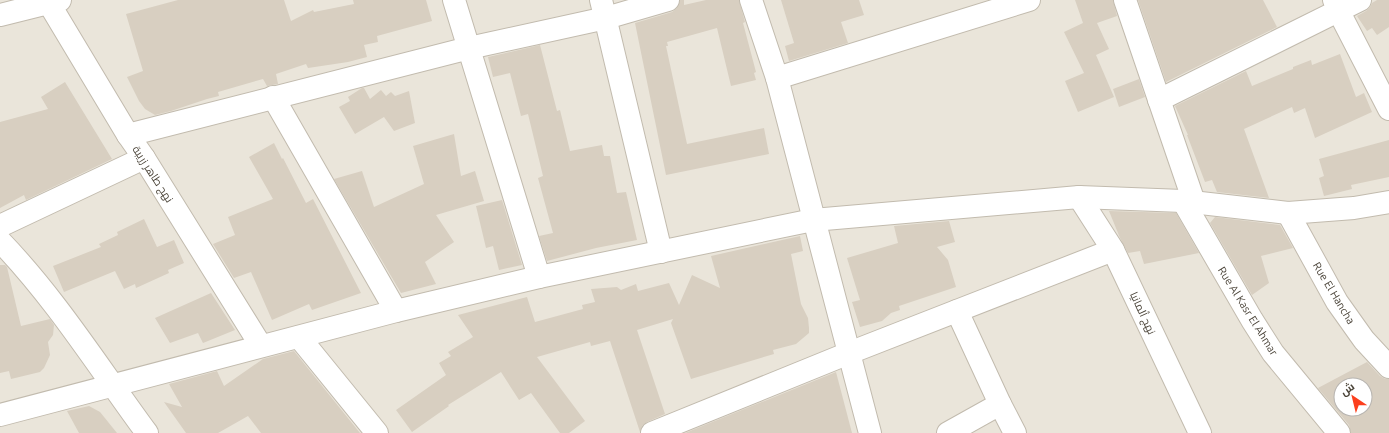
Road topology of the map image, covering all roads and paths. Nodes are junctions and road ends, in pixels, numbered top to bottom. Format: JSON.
{"nodes":[{"id":1,"x":454,"y":0,"type":"edge"},
{"id":2,"x":668,"y":0,"type":"edge"},
{"id":3,"x":751,"y":0,"type":"edge"},
{"id":4,"x":1029,"y":0,"type":"edge"},
{"id":5,"x":1125,"y":0,"type":"edge"},
{"id":6,"x":1360,"y":0,"type":"edge"},
{"id":7,"x":52,"y":1,"type":"edge"},
{"id":8,"x":1336,"y":5,"type":"edge"},
{"id":9,"x":604,"y":9,"type":"edge"},
{"id":10,"x":0,"y":15,"type":"edge"},
{"id":11,"x":469,"y":48,"type":"junction"},
{"id":12,"x":777,"y":78,"type":"junction"},
{"id":13,"x":273,"y":98,"type":"junction"},
{"id":14,"x":1159,"y":100,"type":"junction"},
{"id":15,"x":1389,"y":108,"type":"edge"},
{"id":16,"x":128,"y":135,"type":"junction"},
{"id":17,"x":144,"y":158,"type":"junction"},
{"id":18,"x":1079,"y":197,"type":"junction"},
{"id":19,"x":1189,"y":202,"type":"junction"},
{"id":20,"x":1389,"y":202,"type":"edge"},
{"id":21,"x":1288,"y":213,"type":"junction"},
{"id":22,"x":813,"y":220,"type":"junction"},
{"id":23,"x":0,"y":226,"type":"edge"},
{"id":24,"x":0,"y":241,"type":"edge"},
{"id":25,"x":1113,"y":250,"type":"junction"},
{"id":26,"x":661,"y":252,"type":"junction"},
{"id":27,"x":539,"y":277,"type":"junction"},
{"id":28,"x":396,"y":311,"type":"junction"},
{"id":29,"x":957,"y":311,"type":"junction"},
{"id":30,"x":299,"y":337,"type":"junction"},
{"id":31,"x":261,"y":346,"type":"junction"},
{"id":32,"x":849,"y":353,"type":"junction"},
{"id":33,"x":1389,"y":367,"type":"edge"},
{"id":34,"x":111,"y":386,"type":"junction"},
{"id":35,"x":1000,"y":404,"type":"junction"},
{"id":36,"x":0,"y":415,"type":"edge"},
{"id":37,"x":146,"y":433,"type":"edge"},
{"id":38,"x":377,"y":433,"type":"edge"},
{"id":39,"x":652,"y":433,"type":"edge"},
{"id":40,"x":870,"y":433,"type":"edge"},
{"id":41,"x":948,"y":433,"type":"edge"},
{"id":42,"x":1016,"y":433,"type":"edge"},
{"id":43,"x":1200,"y":433,"type":"edge"},
{"id":44,"x":1339,"y":433,"type":"edge"}],
"edges":[{"from":1,"to":11,"type":"street"},
{"from":2,"to":9,"type":"street"},
{"from":3,"to":12,"type":"street"},
{"from":4,"to":12,"type":"street"},
{"from":5,"to":14,"type":"street","name":"Rue Al Kasr El Ahmar"},
{"from":6,"to":8,"type":"street"},
{"from":7,"to":10,"type":"street"},
{"from":7,"to":16,"type":"street","name":"نهج طاهر زريبة"},
{"from":8,"to":14,"type":"street"},
{"from":8,"to":15,"type":"street"},
{"from":9,"to":11,"type":"street"},
{"from":9,"to":26,"type":"street"},
{"from":11,"to":13,"type":"street"},
{"from":11,"to":27,"type":"street"},
{"from":12,"to":22,"type":"street"},
{"from":13,"to":16,"type":"street"},
{"from":13,"to":28,"type":"street"},
{"from":14,"to":19,"type":"street","name":"Rue Al Kasr El Ahmar"},
{"from":16,"to":17,"type":"street","name":"نهج طاهر زريبة"},
{"from":17,"to":23,"type":"street"},
{"from":17,"to":31,"type":"street","name":"نهج طاهر زريبة"},
{"from":18,"to":19,"type":"street"},
{"from":18,"to":22,"type":"street"},
{"from":18,"to":25,"type":"street","name":"نهج ألمانيا"},
{"from":19,"to":21,"type":"street"},
{"from":19,"to":44,"type":"street","name":"Rue Al Kasr El Ahmar"},
{"from":20,"to":21,"type":"street"},
{"from":21,"to":33,"type":"street","name":"Rue El Hancha"},
{"from":22,"to":26,"type":"street"},
{"from":22,"to":32,"type":"street"},
{"from":24,"to":34,"type":"street"},
{"from":25,"to":29,"type":"street"},
{"from":25,"to":43,"type":"street","name":"نهج ألمانيا"},
{"from":26,"to":27,"type":"street"},
{"from":27,"to":28,"type":"street"},
{"from":28,"to":30,"type":"street"},
{"from":29,"to":32,"type":"street"},
{"from":29,"to":35,"type":"street"},
{"from":30,"to":31,"type":"street"},
{"from":30,"to":38,"type":"street"},
{"from":31,"to":34,"type":"street"},
{"from":32,"to":39,"type":"street"},
{"from":32,"to":40,"type":"street"},
{"from":34,"to":36,"type":"street"},
{"from":34,"to":37,"type":"street"},
{"from":35,"to":41,"type":"street"},
{"from":35,"to":42,"type":"street"}]}
